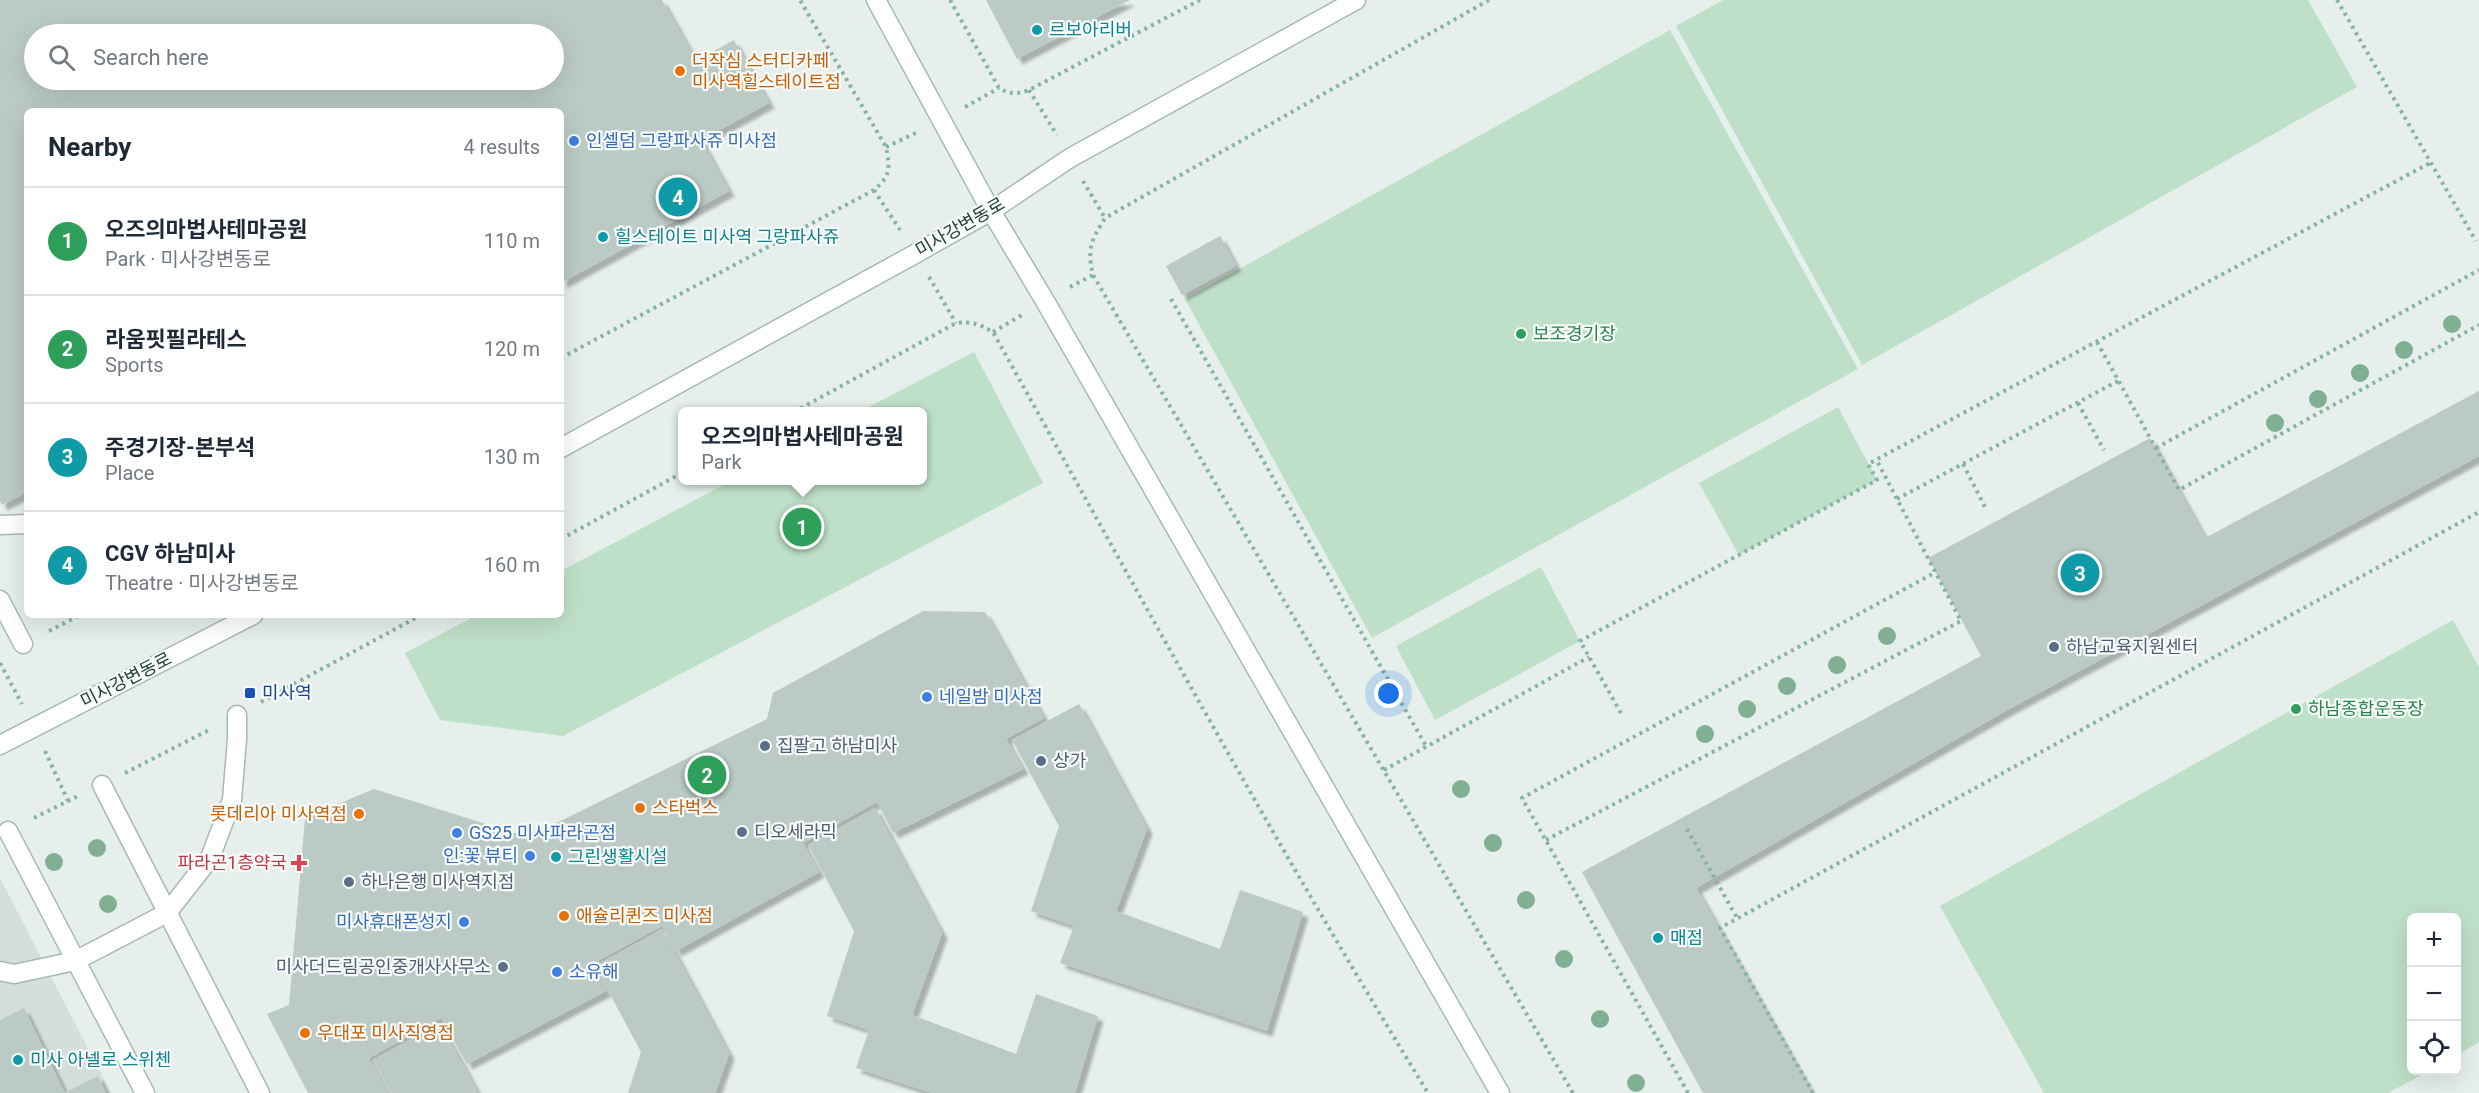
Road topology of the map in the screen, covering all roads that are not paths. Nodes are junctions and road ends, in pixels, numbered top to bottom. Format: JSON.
{"nodes":[{"id":1,"x":876,"y":0,"type":"edge"},
{"id":2,"x":1356,"y":0,"type":"edge"},
{"id":3,"x":990,"y":211,"type":"junction"},
{"id":4,"x":564,"y":446,"type":"edge"},
{"id":5,"x":24,"y":524,"type":"edge"},
{"id":6,"x":0,"y":525,"type":"edge"},
{"id":7,"x":0,"y":600,"type":"edge"},
{"id":8,"x":247,"y":618,"type":"edge"},
{"id":9,"x":23,"y":644,"type":"dead end"},
{"id":10,"x":237,"y":715,"type":"dead end"},
{"id":11,"x":0,"y":745,"type":"edge"},
{"id":12,"x":102,"y":785,"type":"dead end"},
{"id":13,"x":8,"y":831,"type":"dead end"},
{"id":14,"x":167,"y":913,"type":"junction"},
{"id":15,"x":75,"y":961,"type":"junction"},
{"id":16,"x":0,"y":972,"type":"edge"},
{"id":17,"x":145,"y":1093,"type":"edge"},
{"id":18,"x":260,"y":1093,"type":"edge"},
{"id":19,"x":1500,"y":1093,"type":"edge"}],
"edges":[{"from":1,"to":3,"type":"street"},
{"from":2,"to":3,"type":"street","name":"미사강변동로"},
{"from":3,"to":4,"type":"street","name":"미사강변동로"},
{"from":3,"to":19,"type":"street"},
{"from":5,"to":6,"type":"street"},
{"from":7,"to":9,"type":"street"},
{"from":8,"to":11,"type":"street","name":"미사강변동로"},
{"from":10,"to":14,"type":"street"},
{"from":12,"to":14,"type":"street"},
{"from":13,"to":15,"type":"street"},
{"from":14,"to":15,"type":"street"},
{"from":14,"to":18,"type":"street"},
{"from":15,"to":16,"type":"street"},
{"from":15,"to":17,"type":"street"}]}
